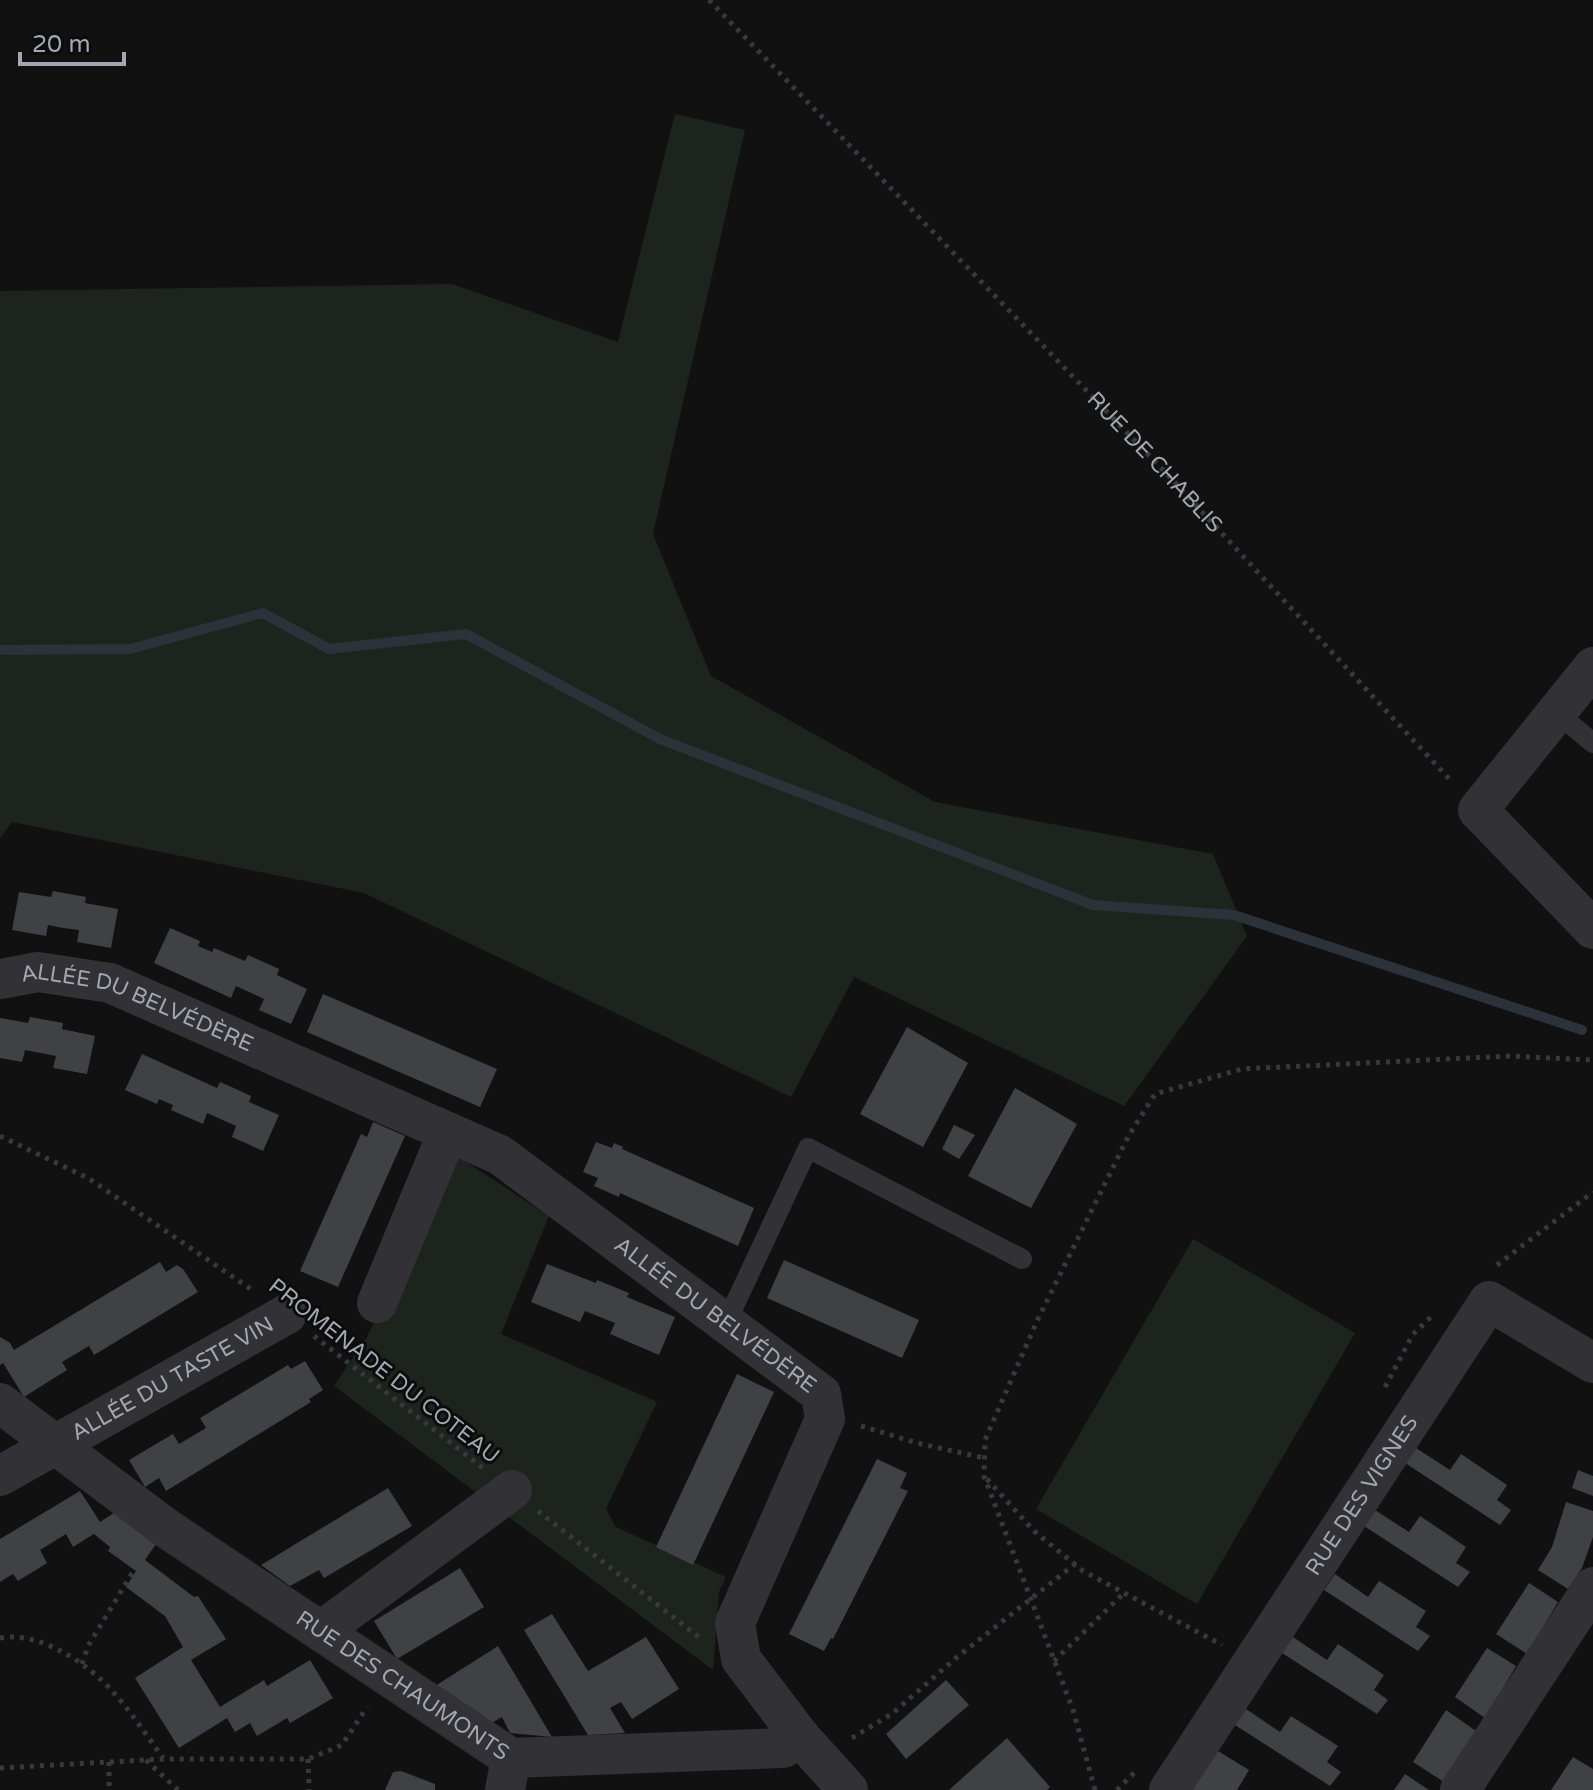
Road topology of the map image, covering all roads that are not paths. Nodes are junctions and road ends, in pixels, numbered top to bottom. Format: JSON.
{"nodes":[{"id":1,"x":1593,"y":667,"type":"edge"},
{"id":2,"x":1556,"y":712,"type":"junction"},
{"id":3,"x":1593,"y":743,"type":"edge"},
{"id":4,"x":1593,"y":929,"type":"edge"},
{"id":5,"x":0,"y":979,"type":"edge"},
{"id":6,"x":448,"y":1132,"type":"junction"},
{"id":7,"x":1022,"y":1259,"type":"dead end"},
{"id":8,"x":377,"y":1303,"type":"dead end"},
{"id":9,"x":287,"y":1314,"type":"road end"},
{"id":10,"x":726,"y":1323,"type":"junction"},
{"id":11,"x":1593,"y":1363,"type":"edge"},
{"id":12,"x":0,"y":1403,"type":"edge"},
{"id":13,"x":56,"y":1442,"type":"junction"},
{"id":14,"x":0,"y":1476,"type":"edge"},
{"id":15,"x":512,"y":1490,"type":"road end"},
{"id":16,"x":1593,"y":1587,"type":"edge"},
{"id":17,"x":321,"y":1631,"type":"junction"},
{"id":18,"x":808,"y":1746,"type":"junction"},
{"id":19,"x":508,"y":1774,"type":"edge"},
{"id":20,"x":848,"y":1790,"type":"edge"},
{"id":21,"x":1169,"y":1790,"type":"edge"},
{"id":22,"x":1460,"y":1790,"type":"edge"}],
"edges":[{"from":1,"to":2,"type":"street"},
{"from":2,"to":3,"type":"lane"},
{"from":2,"to":4,"type":"street"},
{"from":5,"to":6,"type":"street","name":"ALLÉE DU BELVÉDÈRE"},
{"from":6,"to":8,"type":"street"},
{"from":6,"to":10,"type":"street","name":"ALLÉE DU BELVÉDÈRE"},
{"from":7,"to":10,"type":"lane"},
{"from":9,"to":13,"type":"street","name":"ALLÉE DU TASTE VIN"},
{"from":10,"to":18,"type":"street","name":"ALLÉE DU BELVÉDÈRE"},
{"from":11,"to":21,"type":"street","name":"RUE DES VIGNES"},
{"from":12,"to":13,"type":"street","name":"RUE DES CHAUMONTS"},
{"from":13,"to":14,"type":"street"},
{"from":13,"to":17,"type":"street","name":"RUE DES CHAUMONTS"},
{"from":15,"to":17,"type":"street"},
{"from":16,"to":22,"type":"street"},
{"from":17,"to":19,"type":"street","name":"RUE DES CHAUMONTS"},
{"from":18,"to":19,"type":"street","name":"RUE DES CHAUMONTS"},
{"from":18,"to":20,"type":"street"}]}
